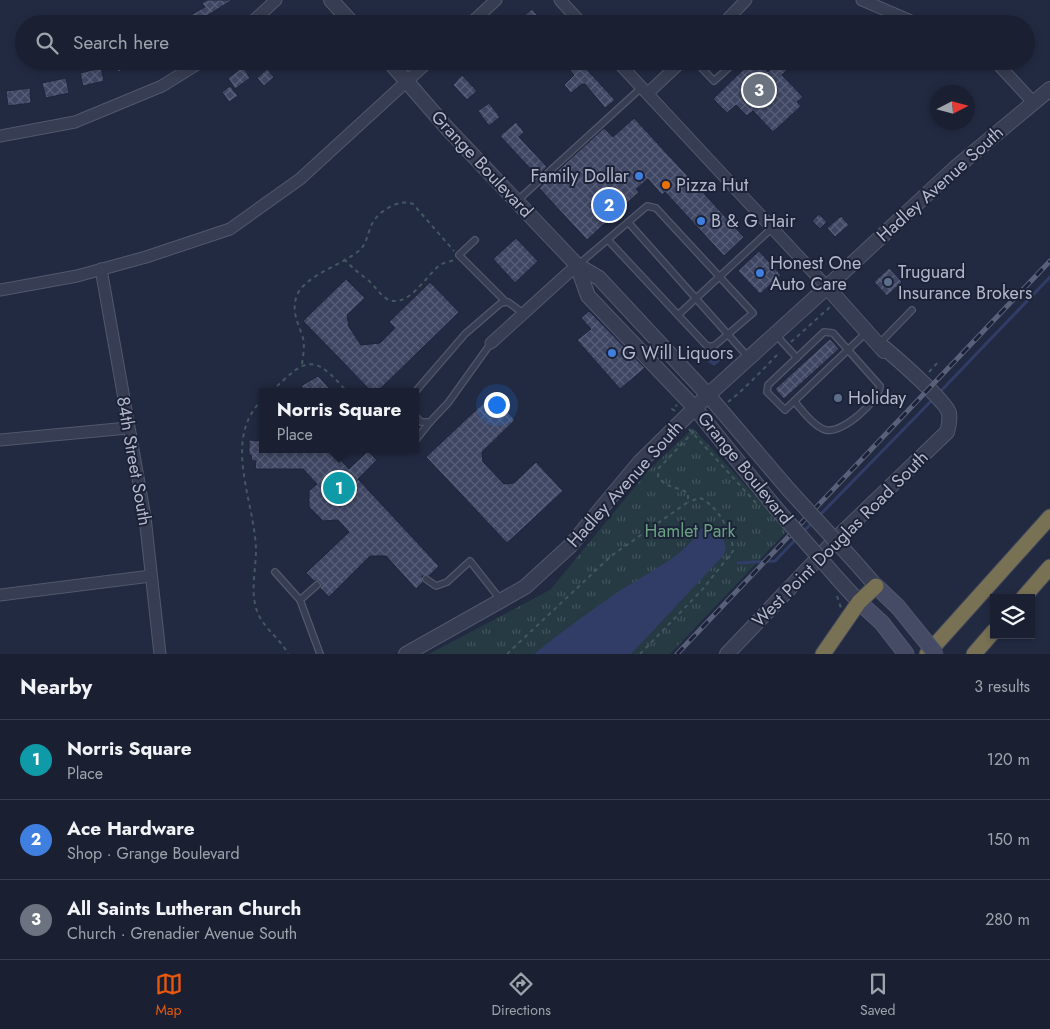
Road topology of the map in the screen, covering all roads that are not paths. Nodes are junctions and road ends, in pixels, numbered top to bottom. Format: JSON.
{"nodes":[{"id":1,"x":276,"y":0,"type":"edge"},
{"id":2,"x":331,"y":0,"type":"edge"},
{"id":3,"x":496,"y":0,"type":"edge"},
{"id":4,"x":560,"y":0,"type":"edge"},
{"id":5,"x":746,"y":0,"type":"edge"},
{"id":6,"x":862,"y":0,"type":"edge"},
{"id":7,"x":260,"y":15,"type":"edge"},
{"id":8,"x":345,"y":15,"type":"edge"},
{"id":9,"x":480,"y":15,"type":"edge"},
{"id":10,"x":574,"y":15,"type":"edge"},
{"id":11,"x":732,"y":15,"type":"edge"},
{"id":12,"x":897,"y":15,"type":"edge"},
{"id":13,"x":188,"y":70,"type":"edge"},
{"id":14,"x":397,"y":70,"type":"edge"},
{"id":15,"x":420,"y":70,"type":"edge"},
{"id":16,"x":626,"y":70,"type":"edge"},
{"id":17,"x":671,"y":70,"type":"edge"},
{"id":18,"x":704,"y":70,"type":"edge"},
{"id":19,"x":726,"y":70,"type":"edge"},
{"id":20,"x":1003,"y":70,"type":"edge"},
{"id":21,"x":407,"y":82,"type":"junction"},
{"id":22,"x":1050,"y":89,"type":"edge"},
{"id":23,"x":645,"y":90,"type":"junction"},
{"id":24,"x":1033,"y":102,"type":"junction"},
{"id":25,"x":0,"y":136,"type":"edge"},
{"id":26,"x":517,"y":201,"type":"junction"},
{"id":27,"x":628,"y":222,"type":"junction"},
{"id":28,"x":772,"y":228,"type":"junction"},
{"id":29,"x":475,"y":240,"type":"dead end"},
{"id":30,"x":608,"y":240,"type":"junction"},
{"id":31,"x":577,"y":265,"type":"junction"},
{"id":32,"x":101,"y":269,"type":"junction"},
{"id":33,"x":718,"y":278,"type":"junction"},
{"id":34,"x":827,"y":287,"type":"junction"},
{"id":35,"x":0,"y":290,"type":"edge"},
{"id":36,"x":696,"y":298,"type":"junction"},
{"id":37,"x":505,"y":301,"type":"junction"},
{"id":38,"x":912,"y":310,"type":"dead end"},
{"id":39,"x":523,"y":314,"type":"junction"},
{"id":40,"x":678,"y":314,"type":"junction"},
{"id":41,"x":868,"y":331,"type":"junction"},
{"id":42,"x":729,"y":334,"type":"junction"},
{"id":43,"x":775,"y":334,"type":"junction"},
{"id":44,"x":491,"y":343,"type":"joint"},
{"id":45,"x":879,"y":344,"type":"junction"},
{"id":46,"x":848,"y":350,"type":"junction"},
{"id":47,"x":748,"y":358,"type":"junction"},
{"id":48,"x":797,"y":358,"type":"junction"},
{"id":49,"x":419,"y":388,"type":"edge"},
{"id":50,"x":708,"y":394,"type":"junction"},
{"id":51,"x":794,"y":401,"type":"junction"},
{"id":52,"x":694,"y":407,"type":"junction"},
{"id":53,"x":419,"y":420,"type":"edge"},
{"id":54,"x":430,"y":422,"type":"junction"},
{"id":55,"x":949,"y":423,"type":"junction"},
{"id":56,"x":128,"y":428,"type":"junction"},
{"id":57,"x":419,"y":436,"type":"edge"},
{"id":58,"x":0,"y":440,"type":"edge"},
{"id":59,"x":1050,"y":517,"type":"edge"},
{"id":60,"x":1050,"y":567,"type":"edge"},
{"id":61,"x":274,"y":572,"type":"dead end"},
{"id":62,"x":151,"y":576,"type":"junction"},
{"id":63,"x":426,"y":579,"type":"dead end"},
{"id":64,"x":317,"y":585,"type":"dead end"},
{"id":65,"x":876,"y":586,"type":"junction"},
{"id":66,"x":1026,"y":594,"type":"edge"},
{"id":67,"x":0,"y":595,"type":"edge"},
{"id":68,"x":300,"y":600,"type":"junction"},
{"id":69,"x":502,"y":601,"type":"junction"},
{"id":70,"x":859,"y":602,"type":"junction"},
{"id":71,"x":990,"y":636,"type":"edge"},
{"id":72,"x":160,"y":654,"type":"edge"},
{"id":73,"x":320,"y":654,"type":"edge"},
{"id":74,"x":406,"y":654,"type":"edge"},
{"id":75,"x":727,"y":654,"type":"edge"},
{"id":76,"x":823,"y":654,"type":"edge"},
{"id":77,"x":906,"y":654,"type":"edge"},
{"id":78,"x":927,"y":654,"type":"edge"},
{"id":79,"x":936,"y":654,"type":"edge"},
{"id":80,"x":974,"y":654,"type":"edge"}],
"edges":[{"from":1,"to":7,"type":"street"},
{"from":2,"to":8,"type":"street"},
{"from":3,"to":9,"type":"street"},
{"from":4,"to":10,"type":"street"},
{"from":5,"to":11,"type":"street"},
{"from":6,"to":12,"type":"street"},
{"from":13,"to":25,"type":"street"},
{"from":14,"to":21,"type":"street","name":"Grange Boulevard"},
{"from":15,"to":21,"type":"street"},
{"from":16,"to":23,"type":"street"},
{"from":17,"to":23,"type":"street"},
{"from":18,"to":19,"type":"lane"},
{"from":20,"to":24,"type":"street"},
{"from":21,"to":26,"type":"street","name":"Grange Boulevard"},
{"from":21,"to":32,"type":"street"},
{"from":22,"to":24,"type":"street","name":"Hadley Avenue South"},
{"from":23,"to":26,"type":"lane"},
{"from":23,"to":28,"type":"street"},
{"from":24,"to":34,"type":"street","name":"Hadley Avenue South"},
{"from":26,"to":31,"type":"street","name":"Grange Boulevard"},
{"from":27,"to":30,"type":"lane"},
{"from":27,"to":33,"type":"lane"},
{"from":27,"to":36,"type":"lane"},
{"from":28,"to":33,"type":"lane"},
{"from":28,"to":34,"type":"street"},
{"from":29,"to":37,"type":"lane"},
{"from":30,"to":31,"type":"lane"},
{"from":30,"to":40,"type":"lane"},
{"from":31,"to":39,"type":"street"},
{"from":31,"to":50,"type":"street","name":"Grange Boulevard"},
{"from":31,"to":52,"type":"street","name":"Grange Boulevard"},
{"from":32,"to":35,"type":"street"},
{"from":32,"to":56,"type":"street","name":"84th Street South"},
{"from":33,"to":36,"type":"lane"},
{"from":33,"to":42,"type":"lane"},
{"from":34,"to":41,"type":"street"},
{"from":34,"to":43,"type":"street","name":"Hadley Avenue South"},
{"from":36,"to":40,"type":"lane"},
{"from":36,"to":42,"type":"lane"},
{"from":37,"to":39,"type":"lane"},
{"from":37,"to":49,"type":"lane"},
{"from":38,"to":45,"type":"lane"},
{"from":39,"to":44,"type":"street"},
{"from":40,"to":42,"type":"lane"},
{"from":41,"to":45,"type":"street"},
{"from":41,"to":46,"type":"lane"},
{"from":42,"to":47,"type":"lane"},
{"from":43,"to":47,"type":"street","name":"Hadley Avenue South"},
{"from":43,"to":48,"type":"lane"},
{"from":44,"to":54,"type":"lane"},
{"from":45,"to":55,"type":"street"},
{"from":45,"to":55,"type":"street"},
{"from":46,"to":48,"type":"lane"},
{"from":46,"to":51,"type":"lane"},
{"from":46,"to":51,"type":"lane"},
{"from":47,"to":50,"type":"street","name":"Hadley Avenue South"},
{"from":48,"to":51,"type":"lane"},
{"from":50,"to":52,"type":"street","name":"Hadley Avenue South"},
{"from":50,"to":65,"type":"street","name":"Grange Boulevard","bridge":true},
{"from":52,"to":69,"type":"street","name":"Hadley Avenue South"},
{"from":52,"to":70,"type":"street","name":"Grange Boulevard","bridge":true},
{"from":53,"to":54,"type":"lane"},
{"from":54,"to":57,"type":"lane"},
{"from":55,"to":75,"type":"street","name":"West Point Douglas Road South"},
{"from":56,"to":58,"type":"street"},
{"from":56,"to":62,"type":"street","name":"84th Street South"},
{"from":59,"to":78,"type":"highway"},
{"from":60,"to":66,"type":"highway"},
{"from":61,"to":68,"type":"lane"},
{"from":62,"to":67,"type":"street"},
{"from":62,"to":72,"type":"street","name":"84th Street South"},
{"from":63,"to":69,"type":"lane"},
{"from":64,"to":68,"type":"lane"},
{"from":65,"to":70,"type":"highway"},
{"from":65,"to":79,"type":"main road","bridge":true},
{"from":68,"to":73,"type":"lane"},
{"from":69,"to":74,"type":"street","name":"Hadley Avenue South"},
{"from":70,"to":76,"type":"highway"},
{"from":70,"to":77,"type":"main road"},
{"from":71,"to":80,"type":"highway"}]}
